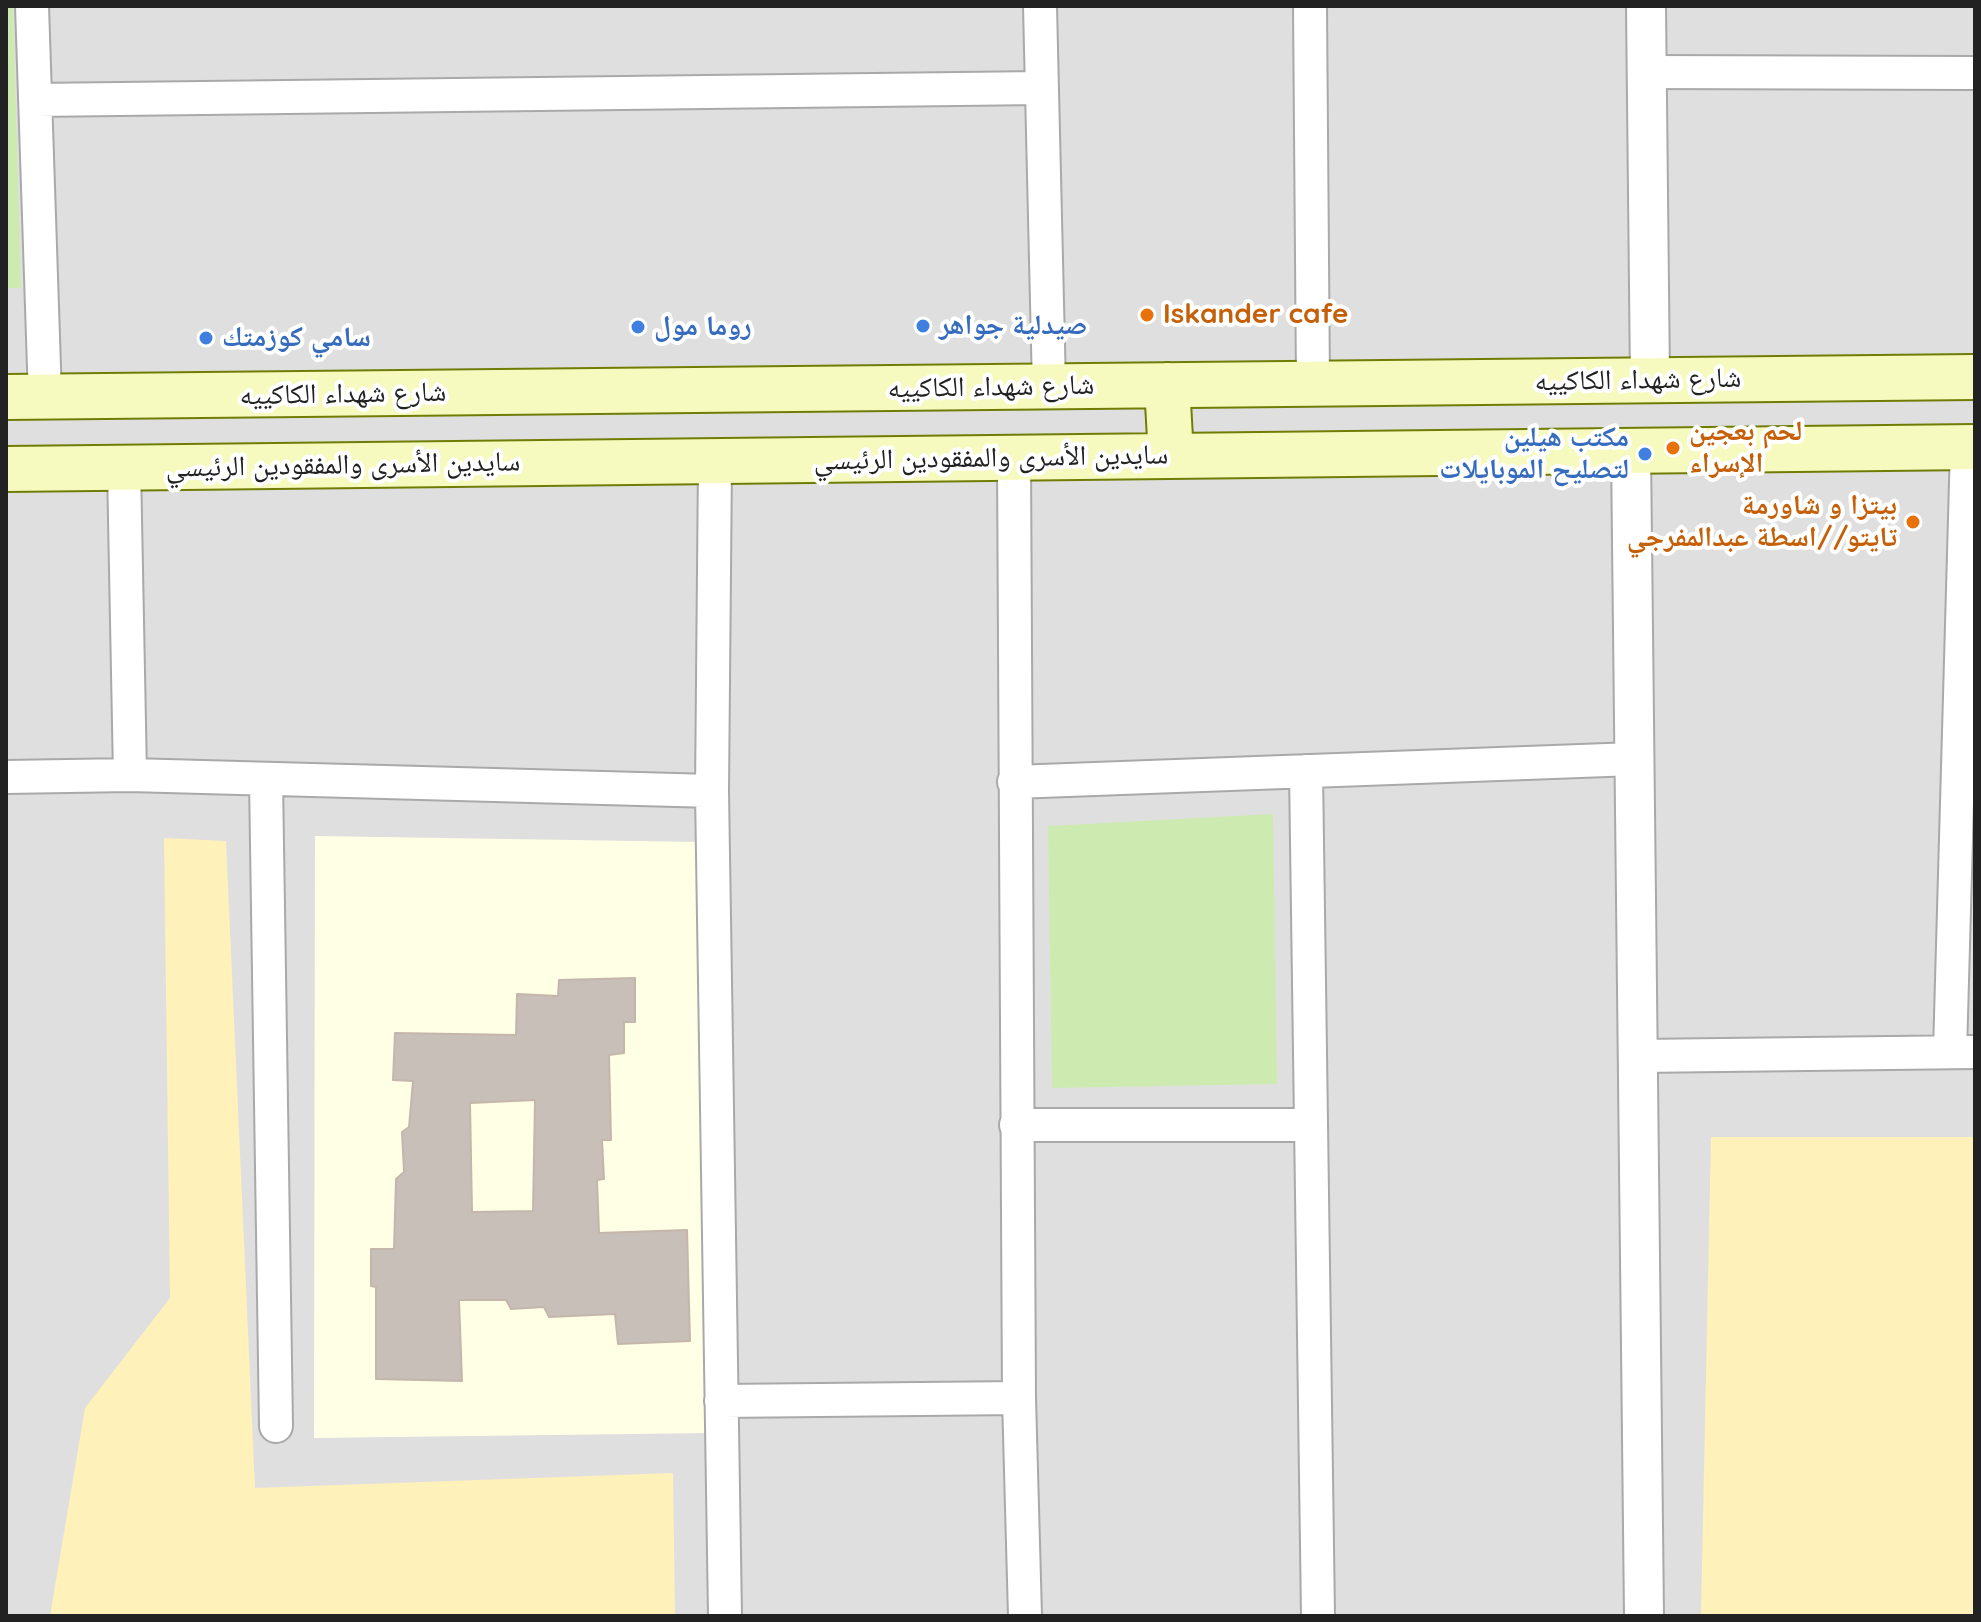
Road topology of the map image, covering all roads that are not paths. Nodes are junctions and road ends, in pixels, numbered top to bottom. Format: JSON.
{"nodes":[{"id":1,"x":32,"y":6,"type":"edge"},
{"id":2,"x":1040,"y":6,"type":"edge"},
{"id":3,"x":1310,"y":6,"type":"edge"},
{"id":4,"x":1646,"y":6,"type":"edge"},
{"id":5,"x":1646,"y":72,"type":"junction"},
{"id":6,"x":1975,"y":73,"type":"edge"},
{"id":7,"x":1042,"y":88,"type":"junction"},
{"id":8,"x":35,"y":100,"type":"junction"},
{"id":9,"x":1975,"y":377,"type":"edge"},
{"id":10,"x":1650,"y":380,"type":"junction"},
{"id":11,"x":1313,"y":384,"type":"junction"},
{"id":12,"x":1167,"y":385,"type":"junction"},
{"id":13,"x":1049,"y":387,"type":"junction"},
{"id":14,"x":25,"y":397,"type":"edge"},
{"id":15,"x":1971,"y":447,"type":"edge"},
{"id":16,"x":1631,"y":451,"type":"junction"},
{"id":17,"x":1171,"y":456,"type":"junction"},
{"id":18,"x":1014,"y":458,"type":"junction"},
{"id":19,"x":715,"y":461,"type":"junction"},
{"id":20,"x":124,"y":467,"type":"junction"},
{"id":21,"x":6,"y":469,"type":"edge"},
{"id":22,"x":1634,"y":759,"type":"junction"},
{"id":23,"x":1306,"y":771,"type":"junction"},
{"id":24,"x":130,"y":775,"type":"junction"},
{"id":25,"x":6,"y":777,"type":"edge"},
{"id":26,"x":266,"y":779,"type":"junction"},
{"id":27,"x":1014,"y":782,"type":"junction"},
{"id":28,"x":712,"y":791,"type":"junction"},
{"id":29,"x":1962,"y":1052,"type":"edge"},
{"id":30,"x":1638,"y":1056,"type":"junction"},
{"id":31,"x":1016,"y":1125,"type":"junction"},
{"id":32,"x":1310,"y":1125,"type":"junction"},
{"id":33,"x":1019,"y":1398,"type":"junction"},
{"id":34,"x":721,"y":1401,"type":"junction"},
{"id":35,"x":276,"y":1426,"type":"dead end"},
{"id":36,"x":725,"y":1616,"type":"edge"},
{"id":37,"x":1025,"y":1616,"type":"edge"},
{"id":38,"x":1318,"y":1616,"type":"edge"},
{"id":39,"x":1644,"y":1616,"type":"edge"}],
"edges":[{"from":1,"to":8,"type":"street"},
{"from":2,"to":7,"type":"street"},
{"from":3,"to":11,"type":"street"},
{"from":4,"to":5,"type":"street"},
{"from":5,"to":6,"type":"street"},
{"from":5,"to":10,"type":"street"},
{"from":7,"to":8,"type":"street"},
{"from":7,"to":13,"type":"street"},
{"from":8,"to":14,"type":"street"},
{"from":9,"to":10,"type":"main road","name":"شارع شهداء الكاكييه"},
{"from":10,"to":11,"type":"main road","name":"شارع شهداء الكاكييه"},
{"from":11,"to":12,"type":"main road","name":"شارع شهداء الكاكييه"},
{"from":12,"to":13,"type":"main road","name":"شارع شهداء الكاكييه"},
{"from":12,"to":17,"type":"main road"},
{"from":13,"to":14,"type":"main road","name":"شارع شهداء الكاكييه"},
{"from":15,"to":16,"type":"main road","name":"سايدين الأسرى والمفقودين الرئيسي"},
{"from":15,"to":29,"type":"street"},
{"from":16,"to":17,"type":"main road","name":"سايدين الأسرى والمفقودين الرئيسي"},
{"from":16,"to":22,"type":"street"},
{"from":17,"to":18,"type":"main road","name":"سايدين الأسرى والمفقودين الرئيسي"},
{"from":18,"to":19,"type":"main road","name":"سايدين الأسرى والمفقودين الرئيسي"},
{"from":18,"to":27,"type":"street"},
{"from":19,"to":20,"type":"main road","name":"سايدين الأسرى والمفقودين الرئيسي"},
{"from":19,"to":28,"type":"street"},
{"from":20,"to":21,"type":"main road","name":"سايدين الأسرى والمفقودين الرئيسي"},
{"from":20,"to":24,"type":"street"},
{"from":22,"to":23,"type":"street"},
{"from":22,"to":30,"type":"street"},
{"from":23,"to":27,"type":"street"},
{"from":23,"to":32,"type":"street"},
{"from":24,"to":25,"type":"street"},
{"from":24,"to":26,"type":"street"},
{"from":26,"to":28,"type":"street"},
{"from":26,"to":35,"type":"street"},
{"from":27,"to":31,"type":"street"},
{"from":28,"to":34,"type":"street"},
{"from":29,"to":30,"type":"street"},
{"from":30,"to":39,"type":"street"},
{"from":31,"to":32,"type":"street"},
{"from":31,"to":33,"type":"street"},
{"from":32,"to":38,"type":"street"},
{"from":33,"to":34,"type":"street"},
{"from":33,"to":37,"type":"street"},
{"from":34,"to":36,"type":"street"}]}
